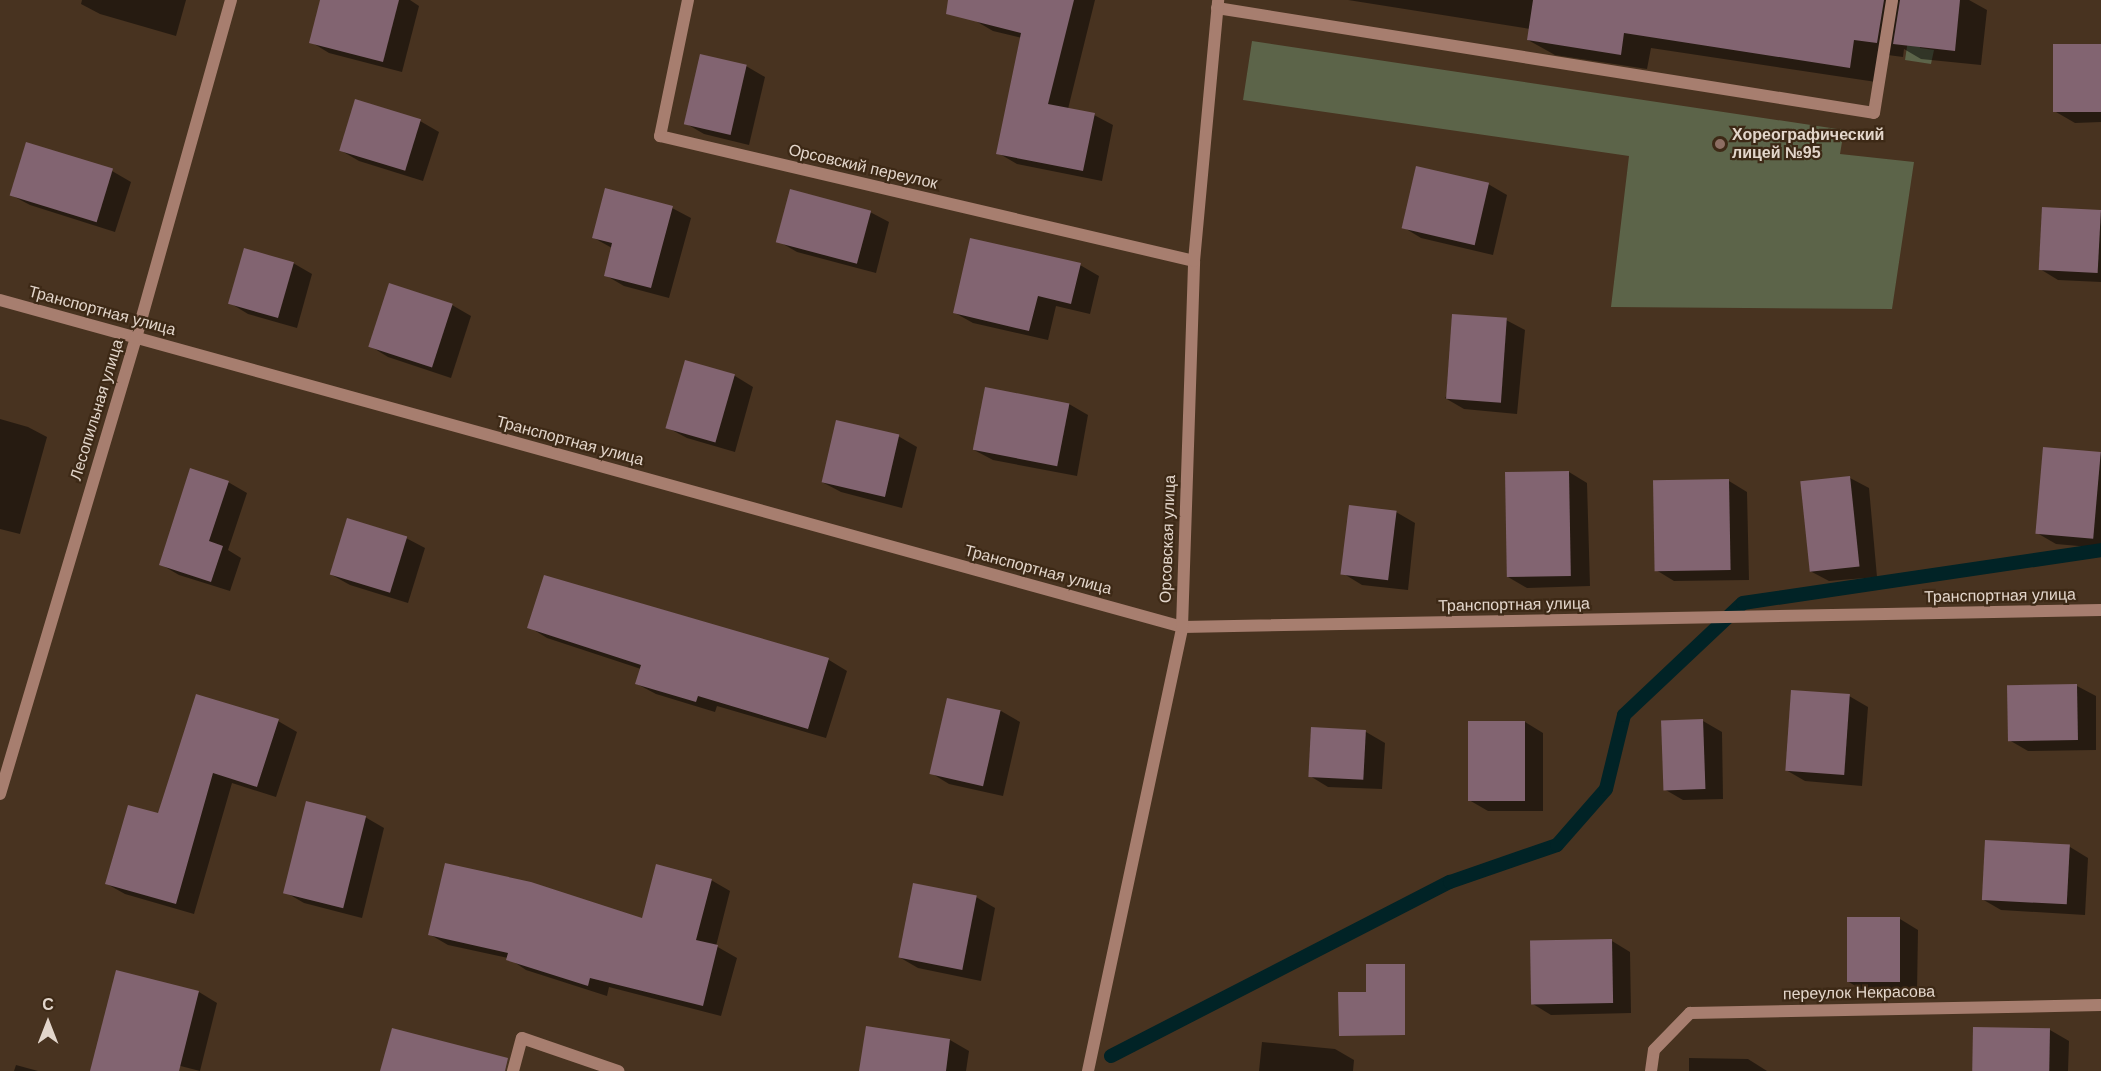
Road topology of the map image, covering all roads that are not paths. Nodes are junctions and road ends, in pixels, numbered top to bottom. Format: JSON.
{"nodes":[{"id":1,"x":231,"y":0,"type":"edge"},
{"id":2,"x":688,"y":0,"type":"edge"},
{"id":3,"x":1892,"y":0,"type":"edge"},
{"id":4,"x":1218,"y":4,"type":"edge"},
{"id":5,"x":1194,"y":261,"type":"junction"},
{"id":6,"x":0,"y":300,"type":"edge"},
{"id":7,"x":136,"y":338,"type":"junction"},
{"id":8,"x":2101,"y":610,"type":"edge"},
{"id":9,"x":1182,"y":627,"type":"junction"},
{"id":10,"x":0,"y":794,"type":"edge"},
{"id":11,"x":2101,"y":1005,"type":"edge"},
{"id":12,"x":513,"y":1071,"type":"edge"},
{"id":13,"x":618,"y":1071,"type":"edge"},
{"id":14,"x":1088,"y":1071,"type":"edge"},
{"id":15,"x":1651,"y":1071,"type":"edge"}],
"edges":[{"from":1,"to":7,"type":"street","name":"Лесопильная улица"},
{"from":2,"to":5,"type":"street","name":"Орсовский переулок"},
{"from":3,"to":4,"type":"street"},
{"from":4,"to":5,"type":"street","name":"Орсовская улица"},
{"from":5,"to":9,"type":"street","name":"Орсовская улица"},
{"from":6,"to":7,"type":"street","name":"Транспортная улица"},
{"from":7,"to":9,"type":"street","name":"Транспортная улица"},
{"from":7,"to":10,"type":"street","name":"Лесопильная улица"},
{"from":8,"to":9,"type":"street","name":"Транспортная улица"},
{"from":9,"to":14,"type":"street","name":"Орсовская улица"},
{"from":11,"to":15,"type":"street","name":"переулок Некрасова"},
{"from":12,"to":13,"type":"street"}]}
